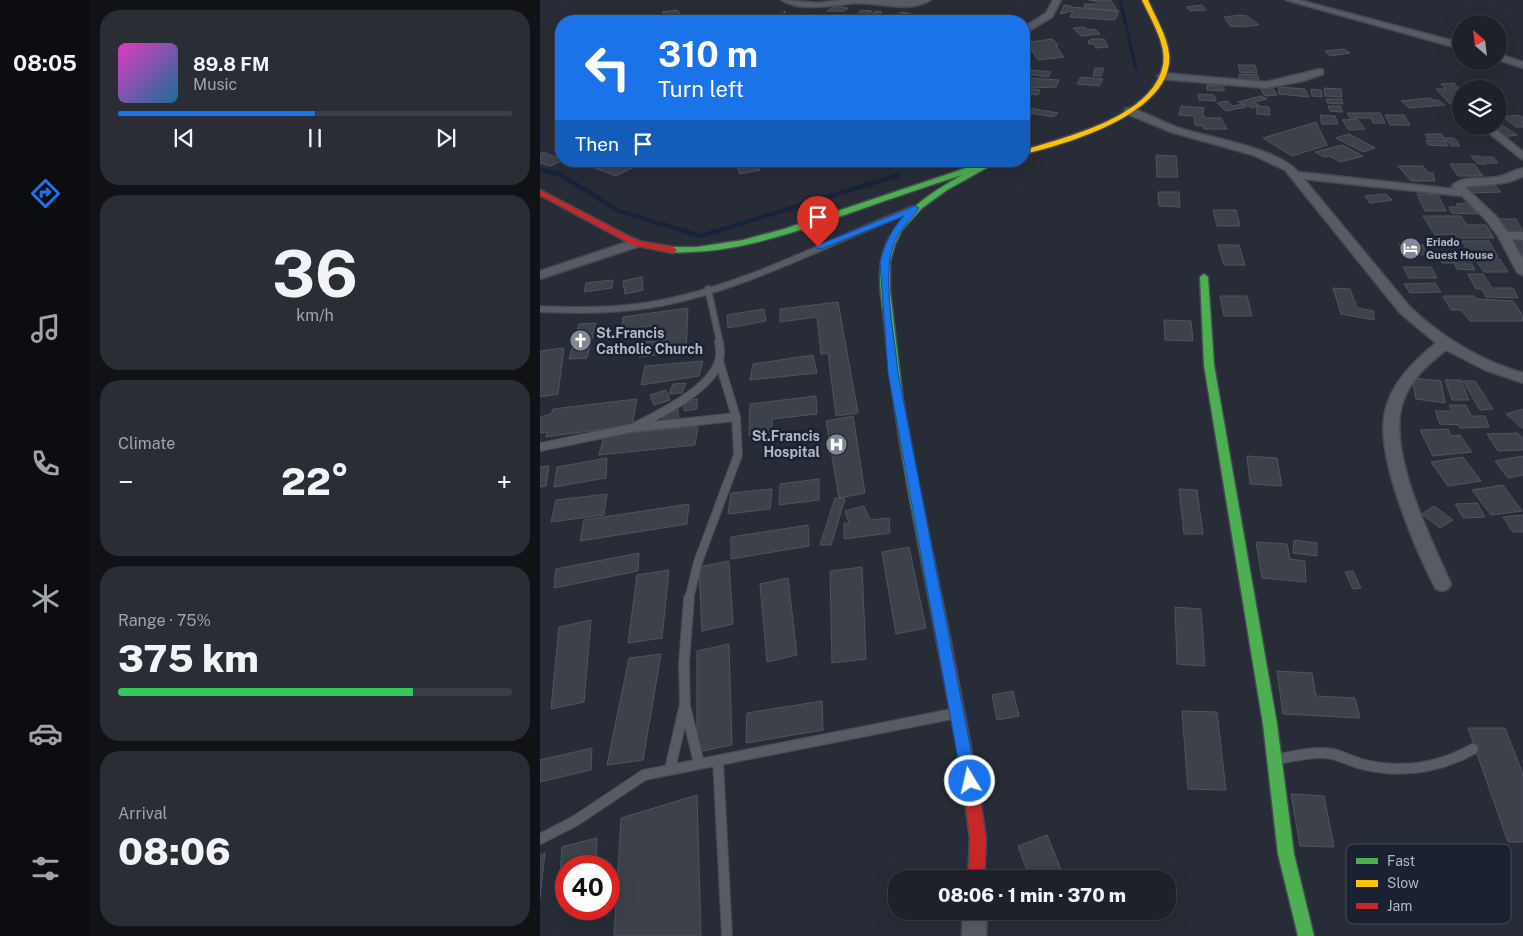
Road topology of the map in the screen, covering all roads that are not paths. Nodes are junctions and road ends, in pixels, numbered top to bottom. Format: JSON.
{"nodes":[{"id":1,"x":786,"y":0,"type":"edge"},
{"id":2,"x":926,"y":0,"type":"edge"},
{"id":3,"x":1058,"y":0,"type":"edge"},
{"id":4,"x":1145,"y":0,"type":"edge"},
{"id":5,"x":1290,"y":0,"type":"edge"},
{"id":6,"x":1030,"y":27,"type":"edge"},
{"id":7,"x":1452,"y":44,"type":"edge"},
{"id":8,"x":1508,"y":60,"type":"edge"},
{"id":9,"x":1523,"y":65,"type":"edge"},
{"id":10,"x":1320,"y":72,"type":"dead end"},
{"id":11,"x":1162,"y":76,"type":"junction"},
{"id":12,"x":1129,"y":111,"type":"junction"},
{"id":13,"x":1496,"y":135,"type":"edge"},
{"id":14,"x":1030,"y":148,"type":"edge"},
{"id":15,"x":1523,"y":157,"type":"edge"},
{"id":16,"x":978,"y":167,"type":"edge"},
{"id":17,"x":983,"y":167,"type":"edge"},
{"id":18,"x":1523,"y":171,"type":"edge"},
{"id":19,"x":1298,"y":175,"type":"junction"},
{"id":20,"x":540,"y":192,"type":"edge"},
{"id":21,"x":1463,"y":193,"type":"junction"},
{"id":22,"x":915,"y":208,"type":"junction"},
{"id":23,"x":1504,"y":235,"type":"junction"},
{"id":24,"x":1523,"y":236,"type":"edge"},
{"id":25,"x":636,"y":243,"type":"junction"},
{"id":26,"x":1523,"y":272,"type":"edge"},
{"id":27,"x":540,"y":275,"type":"edge"},
{"id":28,"x":1204,"y":277,"type":"dead end"},
{"id":29,"x":708,"y":289,"type":"junction"},
{"id":30,"x":540,"y":310,"type":"edge"},
{"id":31,"x":1444,"y":344,"type":"junction"},
{"id":32,"x":719,"y":362,"type":"junction"},
{"id":33,"x":1523,"y":378,"type":"edge"},
{"id":34,"x":736,"y":418,"type":"junction"},
{"id":35,"x":632,"y":428,"type":"junction"},
{"id":36,"x":540,"y":447,"type":"edge"},
{"id":37,"x":1442,"y":584,"type":"dead end"},
{"id":38,"x":685,"y":706,"type":"junction"},
{"id":39,"x":956,"y":713,"type":"junction"},
{"id":40,"x":1473,"y":749,"type":"dead end"},
{"id":41,"x":718,"y":760,"type":"junction"},
{"id":42,"x":1274,"y":760,"type":"junction"},
{"id":43,"x":699,"y":763,"type":"junction"},
{"id":44,"x":670,"y":768,"type":"junction"},
{"id":45,"x":540,"y":839,"type":"edge"},
{"id":46,"x":976,"y":870,"type":"edge"},
{"id":47,"x":975,"y":920,"type":"edge"},
{"id":48,"x":727,"y":936,"type":"edge"},
{"id":49,"x":974,"y":936,"type":"edge"},
{"id":50,"x":1306,"y":936,"type":"edge"}],
"edges":[{"from":1,"to":2,"type":"street"},
{"from":3,"to":6,"type":"street"},
{"from":4,"to":11,"type":"street"},
{"from":5,"to":7,"type":"street"},
{"from":8,"to":9,"type":"street"},
{"from":10,"to":11,"type":"street"},
{"from":11,"to":12,"type":"street"},
{"from":12,"to":14,"type":"street"},
{"from":12,"to":19,"type":"street"},
{"from":13,"to":15,"type":"street"},
{"from":16,"to":25,"type":"street"},
{"from":17,"to":22,"type":"street"},
{"from":18,"to":21,"type":"street"},
{"from":19,"to":21,"type":"street"},
{"from":19,"to":31,"type":"street"},
{"from":20,"to":25,"type":"street"},
{"from":21,"to":23,"type":"street"},
{"from":22,"to":29,"type":"lane"},
{"from":22,"to":39,"type":"street"},
{"from":23,"to":24,"type":"street"},
{"from":23,"to":26,"type":"street"},
{"from":25,"to":27,"type":"street"},
{"from":28,"to":42,"type":"street"},
{"from":29,"to":30,"type":"lane"},
{"from":29,"to":32,"type":"lane"},
{"from":31,"to":33,"type":"street"},
{"from":31,"to":37,"type":"street"},
{"from":32,"to":34,"type":"lane"},
{"from":32,"to":35,"type":"lane"},
{"from":34,"to":35,"type":"lane"},
{"from":34,"to":38,"type":"lane"},
{"from":35,"to":36,"type":"lane"},
{"from":38,"to":43,"type":"lane"},
{"from":38,"to":44,"type":"lane"},
{"from":39,"to":41,"type":"lane"},
{"from":39,"to":46,"type":"street"},
{"from":40,"to":42,"type":"lane"},
{"from":41,"to":43,"type":"lane"},
{"from":41,"to":48,"type":"lane"},
{"from":42,"to":50,"type":"street"},
{"from":43,"to":44,"type":"lane"},
{"from":44,"to":45,"type":"lane"},
{"from":47,"to":49,"type":"street"}]}
